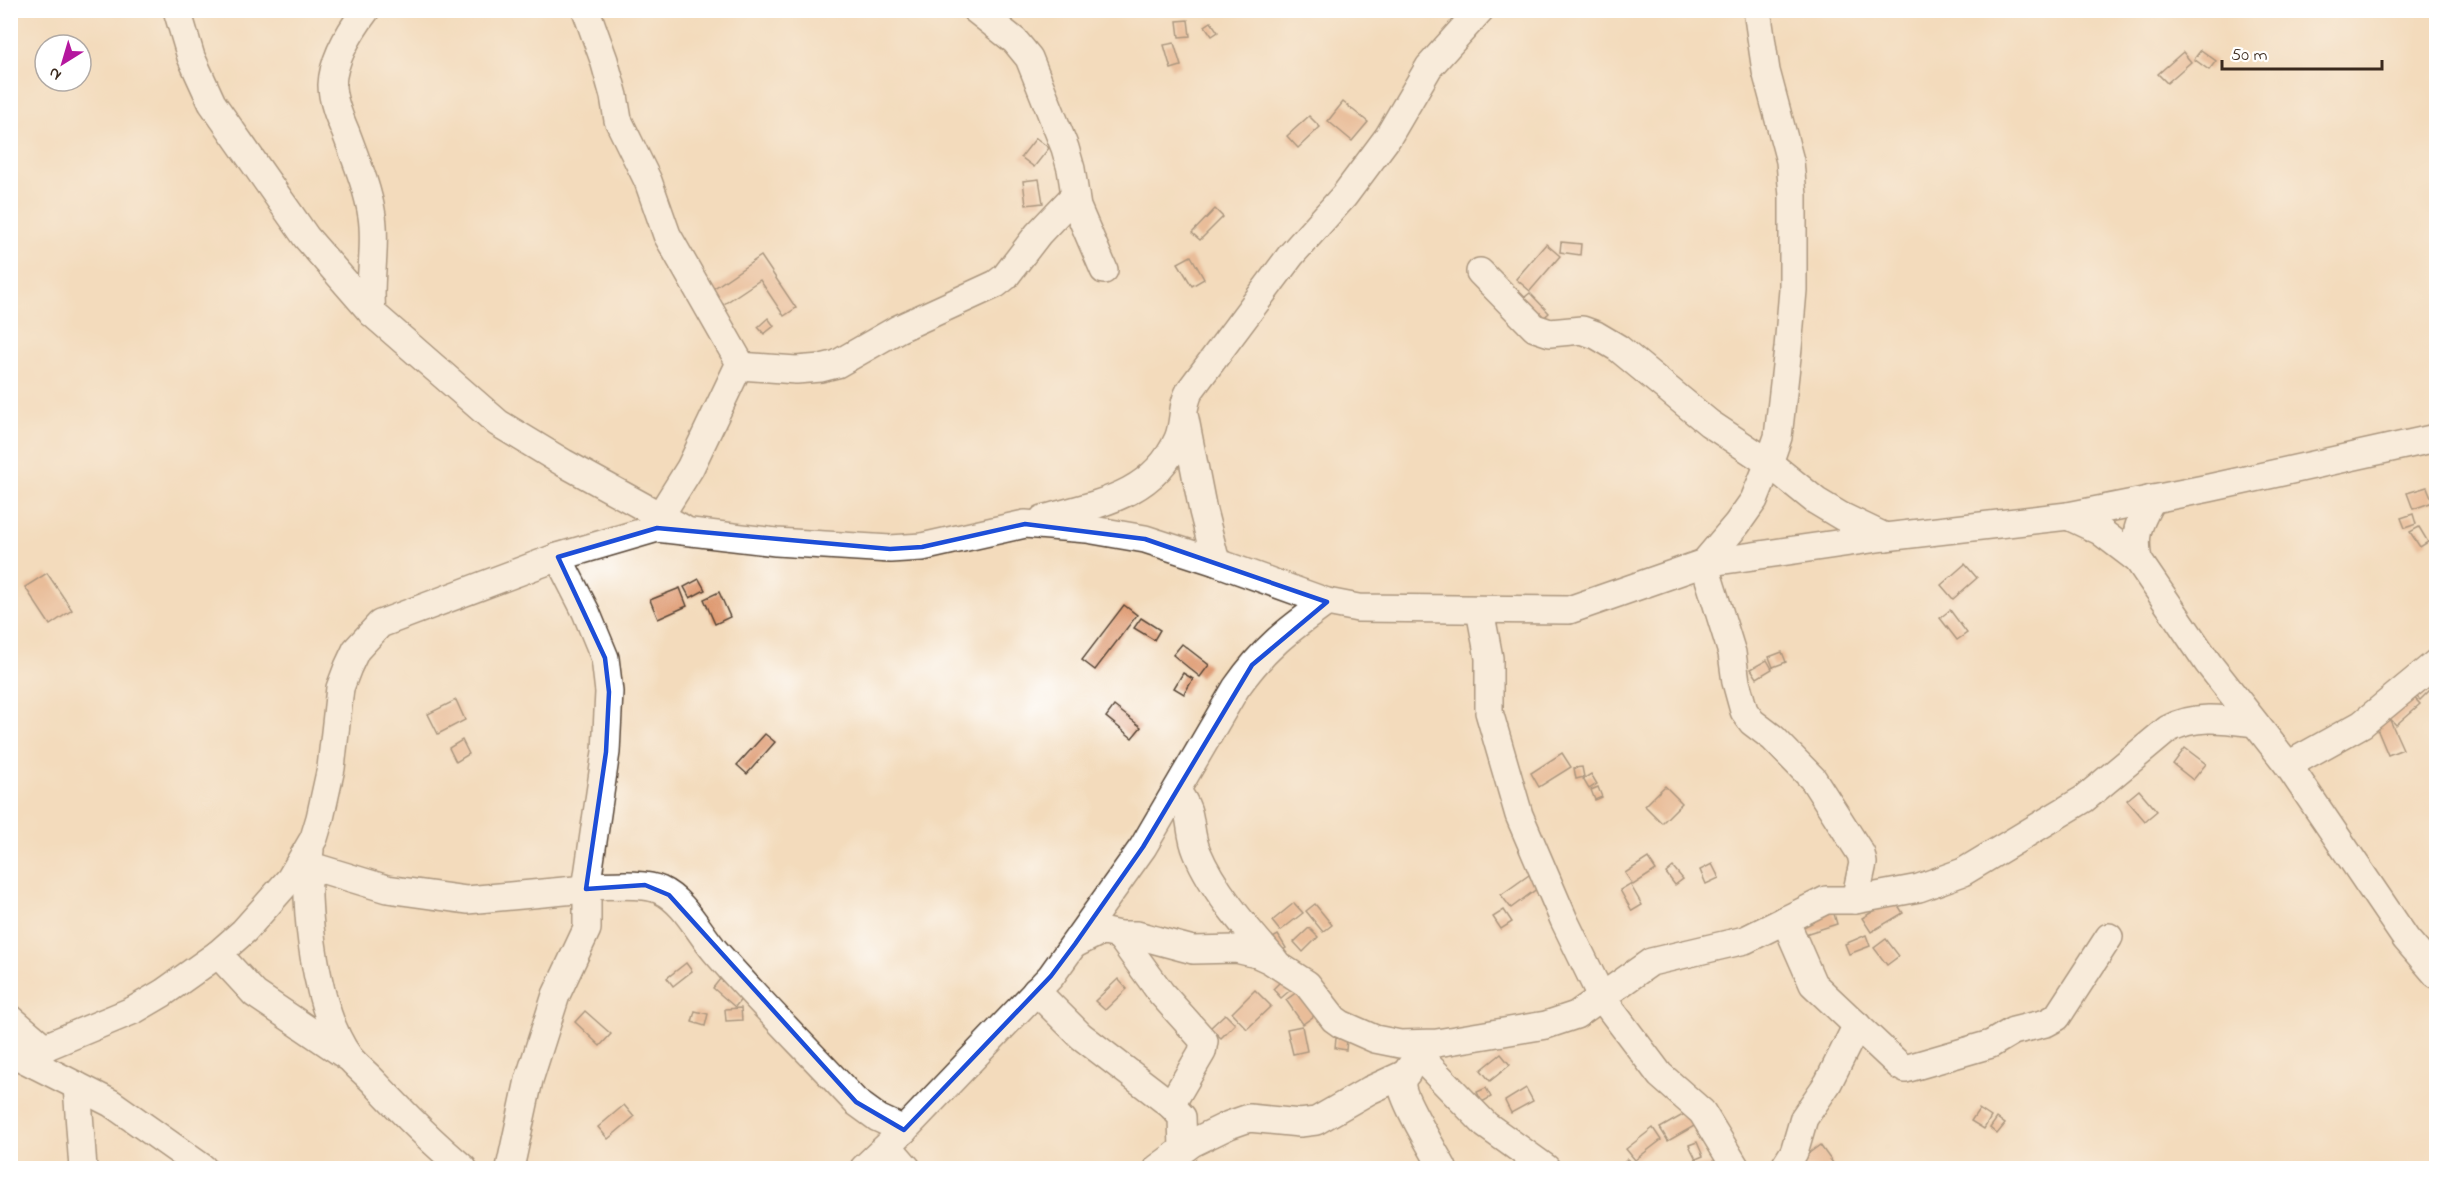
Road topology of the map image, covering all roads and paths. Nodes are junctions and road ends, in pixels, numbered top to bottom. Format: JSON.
{"nodes":[{"id":1,"x":177,"y":10,"type":"edge"},
{"id":2,"x":366,"y":10,"type":"edge"},
{"id":3,"x":586,"y":10,"type":"edge"},
{"id":4,"x":976,"y":10,"type":"edge"},
{"id":5,"x":1480,"y":10,"type":"edge"},
{"id":6,"x":1757,"y":10,"type":"edge"},
{"id":7,"x":1075,"y":195,"type":"junction"},
{"id":8,"x":1104,"y":270,"type":"dead end"},
{"id":9,"x":1480,"y":272,"type":"dead end"},
{"id":10,"x":372,"y":313,"type":"junction"},
{"id":11,"x":740,"y":366,"type":"junction"},
{"id":12,"x":1184,"y":412,"type":"junction"},
{"id":13,"x":1778,"y":437,"type":"junction"},
{"id":14,"x":2436,"y":438,"type":"edge"},
{"id":15,"x":1769,"y":463,"type":"junction"},
{"id":16,"x":1795,"y":483,"type":"junction"},
{"id":17,"x":2152,"y":499,"type":"junction"},
{"id":18,"x":660,"y":516,"type":"junction"},
{"id":19,"x":2068,"y":516,"type":"junction"},
{"id":20,"x":1025,"y":524,"type":"junction"},
{"id":21,"x":685,"y":530,"type":"junction"},
{"id":22,"x":1885,"y":537,"type":"junction"},
{"id":23,"x":558,"y":557,"type":"junction"},
{"id":24,"x":2138,"y":560,"type":"junction"},
{"id":25,"x":1216,"y":562,"type":"junction"},
{"id":26,"x":1704,"y":563,"type":"junction"},
{"id":27,"x":1326,"y":602,"type":"junction"},
{"id":28,"x":1480,"y":610,"type":"junction"},
{"id":29,"x":2436,"y":663,"type":"edge"},
{"id":30,"x":2254,"y":723,"type":"junction"},
{"id":31,"x":2288,"y":765,"type":"junction"},
{"id":32,"x":1177,"y":792,"type":"junction"},
{"id":33,"x":309,"y":854,"type":"junction"},
{"id":34,"x":586,"y":888,"type":"junction"},
{"id":35,"x":1855,"y":900,"type":"junction"},
{"id":36,"x":1785,"y":920,"type":"junction"},
{"id":37,"x":1119,"y":935,"type":"junction"},
{"id":38,"x":2109,"y":937,"type":"dead end"},
{"id":39,"x":1075,"y":944,"type":"junction"},
{"id":40,"x":218,"y":954,"type":"junction"},
{"id":41,"x":1278,"y":965,"type":"junction"},
{"id":42,"x":2436,"y":974,"type":"edge"},
{"id":43,"x":1036,"y":991,"type":"junction"},
{"id":44,"x":1602,"y":998,"type":"junction"},
{"id":45,"x":10,"y":1018,"type":"edge"},
{"id":46,"x":1857,"y":1025,"type":"junction"},
{"id":47,"x":26,"y":1053,"type":"edge"},
{"id":48,"x":1417,"y":1057,"type":"junction"},
{"id":49,"x":349,"y":1058,"type":"junction"},
{"id":50,"x":77,"y":1086,"type":"junction"},
{"id":51,"x":1171,"y":1105,"type":"junction"},
{"id":52,"x":896,"y":1138,"type":"junction"},
{"id":53,"x":1183,"y":1149,"type":"junction"},
{"id":54,"x":83,"y":1168,"type":"edge"},
{"id":55,"x":203,"y":1168,"type":"edge"},
{"id":56,"x":463,"y":1168,"type":"edge"},
{"id":57,"x":510,"y":1168,"type":"edge"},
{"id":58,"x":864,"y":1168,"type":"edge"},
{"id":59,"x":907,"y":1168,"type":"edge"},
{"id":60,"x":1158,"y":1168,"type":"edge"},
{"id":61,"x":1443,"y":1168,"type":"edge"},
{"id":62,"x":1546,"y":1168,"type":"edge"},
{"id":63,"x":1736,"y":1168,"type":"edge"},
{"id":64,"x":1784,"y":1168,"type":"edge"}],
"edges":[{"from":1,"to":10,"type":"street"},
{"from":2,"to":10,"type":"street"},
{"from":3,"to":11,"type":"street"},
{"from":4,"to":7,"type":"street"},
{"from":5,"to":12,"type":"street"},
{"from":6,"to":13,"type":"street"},
{"from":7,"to":8,"type":"street"},
{"from":7,"to":11,"type":"street"},
{"from":9,"to":15,"type":"street"},
{"from":10,"to":18,"type":"street"},
{"from":11,"to":18,"type":"street"},
{"from":12,"to":20,"type":"street"},
{"from":12,"to":25,"type":"street"},
{"from":13,"to":15,"type":"street"},
{"from":13,"to":16,"type":"street"},
{"from":14,"to":17,"type":"street"},
{"from":15,"to":16,"type":"street"},
{"from":15,"to":26,"type":"street"},
{"from":16,"to":22,"type":"street"},
{"from":17,"to":19,"type":"street"},
{"from":17,"to":24,"type":"street"},
{"from":18,"to":21,"type":"street"},
{"from":19,"to":22,"type":"street"},
{"from":19,"to":24,"type":"street"},
{"from":20,"to":21,"type":"street"},
{"from":20,"to":25,"type":"street"},
{"from":21,"to":23,"type":"street"},
{"from":22,"to":26,"type":"street"},
{"from":23,"to":33,"type":"street"},
{"from":23,"to":34,"type":"street"},
{"from":24,"to":30,"type":"street"},
{"from":25,"to":27,"type":"street"},
{"from":26,"to":28,"type":"street"},
{"from":26,"to":35,"type":"street"},
{"from":27,"to":28,"type":"street"},
{"from":27,"to":32,"type":"street"},
{"from":28,"to":44,"type":"street"},
{"from":29,"to":31,"type":"street"},
{"from":30,"to":31,"type":"street"},
{"from":30,"to":35,"type":"street"},
{"from":31,"to":42,"type":"street"},
{"from":32,"to":39,"type":"street"},
{"from":32,"to":41,"type":"street"},
{"from":33,"to":34,"type":"street"},
{"from":33,"to":40,"type":"street"},
{"from":33,"to":49,"type":"street"},
{"from":34,"to":52,"type":"street"},
{"from":34,"to":57,"type":"street"},
{"from":35,"to":36,"type":"street"},
{"from":36,"to":44,"type":"street"},
{"from":36,"to":46,"type":"street"},
{"from":37,"to":39,"type":"street"},
{"from":37,"to":41,"type":"street"},
{"from":37,"to":51,"type":"street"},
{"from":38,"to":46,"type":"street"},
{"from":39,"to":43,"type":"street"},
{"from":40,"to":47,"type":"street"},
{"from":40,"to":49,"type":"street"},
{"from":41,"to":48,"type":"street"},
{"from":43,"to":51,"type":"street"},
{"from":43,"to":52,"type":"street"},
{"from":44,"to":48,"type":"street"},
{"from":44,"to":63,"type":"street"},
{"from":45,"to":47,"type":"street"},
{"from":46,"to":64,"type":"street"},
{"from":47,"to":50,"type":"street"},
{"from":48,"to":53,"type":"street"},
{"from":48,"to":61,"type":"street"},
{"from":48,"to":62,"type":"street"},
{"from":49,"to":56,"type":"street"},
{"from":50,"to":54,"type":"street"},
{"from":50,"to":55,"type":"street"},
{"from":51,"to":53,"type":"street"},
{"from":52,"to":58,"type":"street"},
{"from":52,"to":59,"type":"street"},
{"from":53,"to":60,"type":"street"}]}
